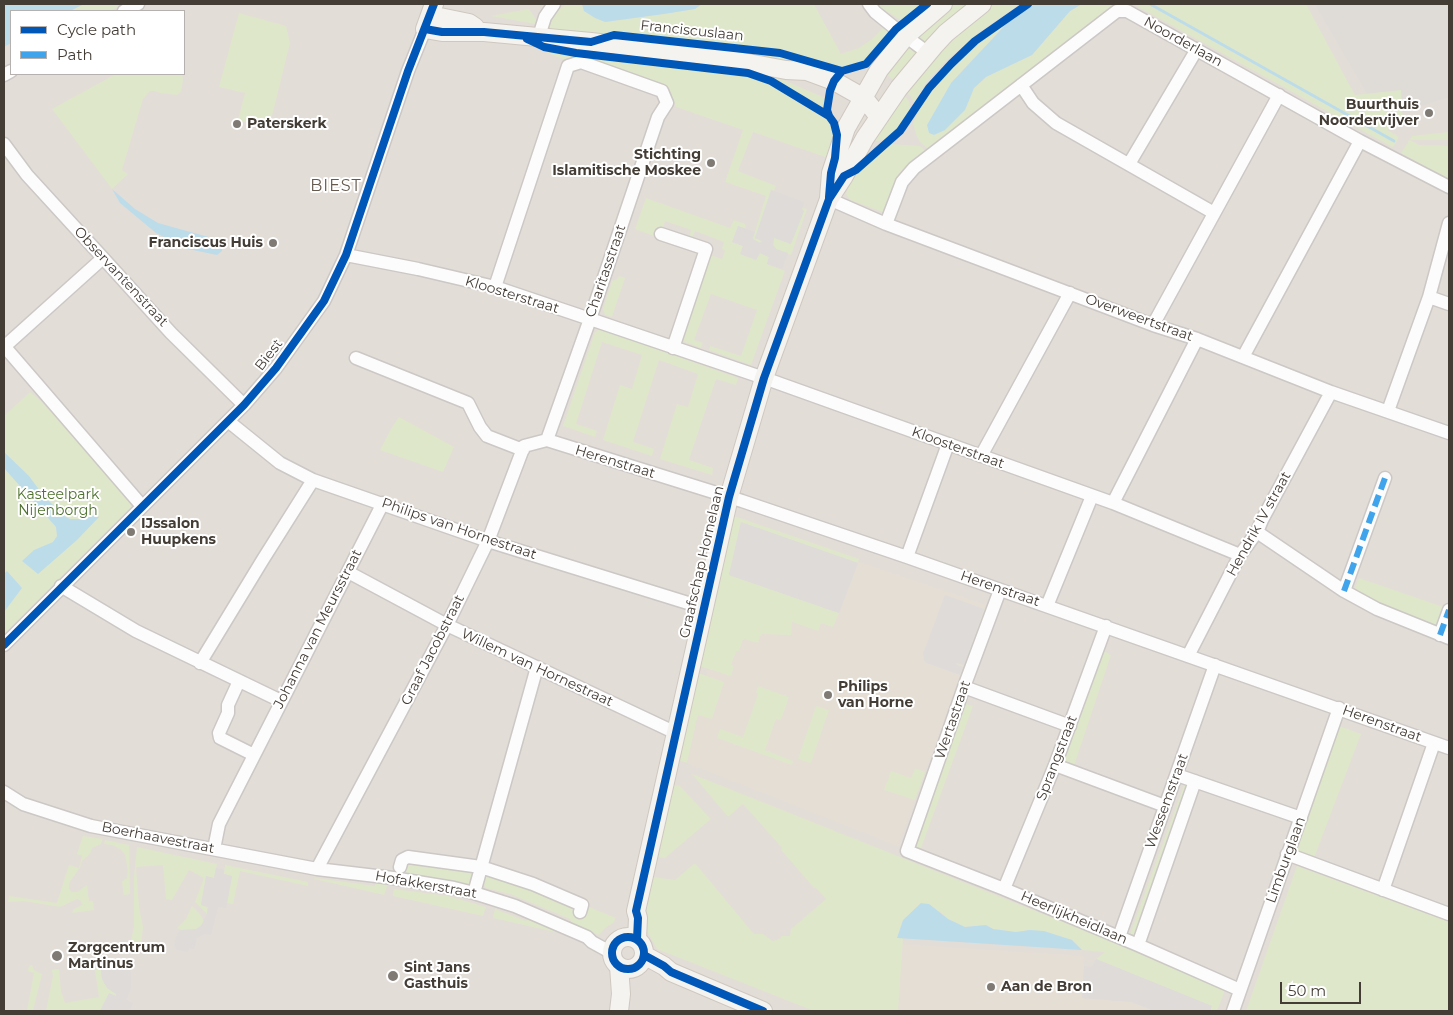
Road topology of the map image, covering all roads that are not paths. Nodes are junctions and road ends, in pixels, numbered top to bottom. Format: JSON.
{"nodes":[{"id":1,"x":138,"y":4,"type":"edge"},
{"id":2,"x":554,"y":4,"type":"edge"},
{"id":3,"x":869,"y":4,"type":"edge"},
{"id":4,"x":943,"y":4,"type":"edge"},
{"id":5,"x":982,"y":4,"type":"edge"},
{"id":6,"x":126,"y":10,"type":"edge"},
{"id":7,"x":430,"y":16,"type":"edge"},
{"id":8,"x":539,"y":36,"type":"junction"},
{"id":9,"x":906,"y":36,"type":"junction"},
{"id":10,"x":1197,"y":49,"type":"junction"},
{"id":11,"x":928,"y":52,"type":"junction"},
{"id":12,"x":1020,"y":85,"type":"junction"},
{"id":13,"x":1279,"y":95,"type":"junction"},
{"id":14,"x":861,"y":104,"type":"junction"},
{"id":15,"x":879,"y":117,"type":"junction"},
{"id":16,"x":1360,"y":141,"type":"junction"},
{"id":17,"x":4,"y":144,"type":"edge"},
{"id":18,"x":1129,"y":164,"type":"junction"},
{"id":19,"x":1449,"y":187,"type":"edge"},
{"id":20,"x":829,"y":199,"type":"junction"},
{"id":21,"x":1214,"y":213,"type":"junction"},
{"id":22,"x":1449,"y":223,"type":"edge"},
{"id":23,"x":886,"y":224,"type":"junction"},
{"id":24,"x":661,"y":234,"type":"dead end"},
{"id":25,"x":346,"y":255,"type":"junction"},
{"id":26,"x":102,"y":258,"type":"junction"},
{"id":27,"x":495,"y":287,"type":"junction"},
{"id":28,"x":1070,"y":292,"type":"junction"},
{"id":29,"x":1429,"y":297,"type":"junction"},
{"id":30,"x":1449,"y":304,"type":"edge"},
{"id":31,"x":590,"y":319,"type":"junction"},
{"id":32,"x":1153,"y":325,"type":"junction"},
{"id":33,"x":1197,"y":339,"type":"junction"},
{"id":34,"x":4,"y":347,"type":"edge"},
{"id":35,"x":674,"y":348,"type":"junction"},
{"id":36,"x":1243,"y":357,"type":"junction"},
{"id":37,"x":356,"y":358,"type":"dead end"},
{"id":38,"x":764,"y":378,"type":"junction"},
{"id":39,"x":1332,"y":392,"type":"junction"},
{"id":40,"x":244,"y":405,"type":"junction"},
{"id":41,"x":1388,"y":411,"type":"junction"},
{"id":42,"x":228,"y":421,"type":"junction"},
{"id":43,"x":1449,"y":433,"type":"edge"},
{"id":44,"x":547,"y":440,"type":"junction"},
{"id":45,"x":948,"y":444,"type":"junction"},
{"id":46,"x":522,"y":450,"type":"junction"},
{"id":47,"x":981,"y":456,"type":"junction"},
{"id":48,"x":1385,"y":478,"type":"dead end"},
{"id":49,"x":313,"y":480,"type":"junction"},
{"id":50,"x":1092,"y":496,"type":"junction"},
{"id":51,"x":729,"y":497,"type":"junction"},
{"id":52,"x":383,"y":503,"type":"junction"},
{"id":53,"x":1113,"y":503,"type":"junction"},
{"id":54,"x":142,"y":506,"type":"junction"},
{"id":55,"x":1257,"y":532,"type":"junction"},
{"id":56,"x":488,"y":541,"type":"junction"},
{"id":57,"x":1240,"y":555,"type":"junction"},
{"id":58,"x":907,"y":557,"type":"junction"},
{"id":59,"x":348,"y":572,"type":"junction"},
{"id":60,"x":61,"y":586,"type":"junction"},
{"id":61,"x":1000,"y":590,"type":"junction"},
{"id":62,"x":1344,"y":591,"type":"junction"},
{"id":63,"x":1046,"y":606,"type":"junction"},
{"id":64,"x":704,"y":608,"type":"junction"},
{"id":65,"x":1449,"y":610,"type":"edge"},
{"id":66,"x":447,"y":625,"type":"junction"},
{"id":67,"x":1106,"y":626,"type":"junction"},
{"id":68,"x":1444,"y":637,"type":"edge"},
{"id":69,"x":4,"y":645,"type":"edge"},
{"id":70,"x":1188,"y":656,"type":"junction"},
{"id":71,"x":200,"y":662,"type":"junction"},
{"id":72,"x":1215,"y":665,"type":"junction"},
{"id":73,"x":537,"y":667,"type":"junction"},
{"id":74,"x":239,"y":681,"type":"junction"},
{"id":75,"x":964,"y":687,"type":"junction"},
{"id":76,"x":281,"y":701,"type":"junction"},
{"id":77,"x":1339,"y":708,"type":"junction"},
{"id":78,"x":1070,"y":726,"type":"junction"},
{"id":79,"x":676,"y":733,"type":"junction"},
{"id":80,"x":1434,"y":743,"type":"junction"},
{"id":81,"x":1449,"y":748,"type":"edge"},
{"id":82,"x":254,"y":755,"type":"junction"},
{"id":83,"x":1055,"y":765,"type":"junction"},
{"id":84,"x":1176,"y":775,"type":"junction"},
{"id":85,"x":1195,"y":780,"type":"junction"},
{"id":86,"x":4,"y":792,"type":"edge"},
{"id":87,"x":1165,"y":806,"type":"junction"},
{"id":88,"x":1301,"y":818,"type":"junction"},
{"id":89,"x":214,"y":849,"type":"junction"},
{"id":90,"x":906,"y":851,"type":"joint"},
{"id":91,"x":1287,"y":854,"type":"junction"},
{"id":92,"x":400,"y":867,"type":"dead end"},
{"id":93,"x":481,"y":867,"type":"junction"},
{"id":94,"x":317,"y":869,"type":"junction"},
{"id":95,"x":1004,"y":889,"type":"junction"},
{"id":96,"x":1383,"y":890,"type":"junction"},
{"id":97,"x":474,"y":893,"type":"junction"},
{"id":98,"x":580,"y":912,"type":"dead end"},
{"id":99,"x":1449,"y":914,"type":"edge"},
{"id":100,"x":1119,"y":937,"type":"junction"},
{"id":101,"x":1138,"y":944,"type":"junction"},
{"id":102,"x":628,"y":954,"type":"junction"},
{"id":103,"x":1240,"y":990,"type":"junction"},
{"id":104,"x":620,"y":1003,"type":"edge"},
{"id":105,"x":755,"y":1010,"type":"edge"},
{"id":106,"x":1233,"y":1011,"type":"edge"}],
"edges":[{"from":1,"to":6,"type":"street"},
{"from":2,"to":8,"type":"street"},
{"from":3,"to":9,"type":"street"},
{"from":4,"to":9,"type":"street","name":"Graafschap Hornelaan"},
{"from":5,"to":11,"type":"street","name":"Graafschap Hornelaan"},
{"from":7,"to":8,"type":"street","name":"Franciscuslaan"},
{"from":7,"to":25,"type":"street","name":"Biest"},
{"from":8,"to":14,"type":"street","name":"Franciscuslaan"},
{"from":9,"to":11,"type":"street"},
{"from":9,"to":14,"type":"street","name":"Graafschap Hornelaan"},
{"from":10,"to":12,"type":"street","name":"Noorderlaan"},
{"from":10,"to":13,"type":"street","name":"Noorderlaan"},
{"from":10,"to":18,"type":"street"},
{"from":11,"to":15,"type":"street","name":"Graafschap Hornelaan"},
{"from":12,"to":18,"type":"street"},
{"from":12,"to":23,"type":"street","name":"Noorderlaan"},
{"from":13,"to":16,"type":"street","name":"Noorderlaan"},
{"from":13,"to":21,"type":"street"},
{"from":14,"to":15,"type":"street","name":"Franciscuslaan"},
{"from":14,"to":20,"type":"street","name":"Graafschap Hornelaan"},
{"from":15,"to":20,"type":"street","name":"Graafschap Hornelaan"},
{"from":16,"to":19,"type":"street","name":"Noorderlaan"},
{"from":16,"to":36,"type":"street"},
{"from":17,"to":26,"type":"street","name":"Observantenstraat"},
{"from":18,"to":21,"type":"street"},
{"from":20,"to":23,"type":"street","name":"Overweertstraat"},
{"from":20,"to":38,"type":"street","name":"Graafschap Hornelaan"},
{"from":21,"to":32,"type":"street"},
{"from":22,"to":29,"type":"street"},
{"from":23,"to":28,"type":"street","name":"Overweertstraat"},
{"from":24,"to":35,"type":"street"},
{"from":25,"to":27,"type":"street","name":"Kloosterstraat"},
{"from":25,"to":40,"type":"street","name":"Biest"},
{"from":26,"to":34,"type":"street"},
{"from":26,"to":40,"type":"street","name":"Observantenstraat"},
{"from":27,"to":31,"type":"street","name":"Kloosterstraat"},
{"from":27,"to":31,"type":"street","name":"Charitasstraat"},
{"from":28,"to":32,"type":"street","name":"Overweertstraat"},
{"from":28,"to":47,"type":"street"},
{"from":29,"to":30,"type":"street"},
{"from":29,"to":41,"type":"street"},
{"from":31,"to":35,"type":"street","name":"Kloosterstraat"},
{"from":31,"to":44,"type":"street","name":"Charitasstraat"},
{"from":32,"to":33,"type":"street","name":"Overweertstraat"},
{"from":33,"to":36,"type":"street","name":"Overweertstraat"},
{"from":33,"to":53,"type":"street"},
{"from":34,"to":54,"type":"street"},
{"from":35,"to":38,"type":"street","name":"Kloosterstraat"},
{"from":36,"to":39,"type":"street","name":"Overweertstraat"},
{"from":37,"to":46,"type":"street"},
{"from":38,"to":45,"type":"street","name":"Kloosterstraat"},
{"from":38,"to":51,"type":"street","name":"Graafschap Hornelaan"},
{"from":39,"to":41,"type":"street","name":"Overweertstraat"},
{"from":39,"to":55,"type":"street","name":"Hendrik IV straat"},
{"from":40,"to":42,"type":"street","name":"Biest"},
{"from":41,"to":43,"type":"street","name":"Overweertstraat"},
{"from":42,"to":49,"type":"street","name":"Philips van Hornestraat"},
{"from":42,"to":54,"type":"street","name":"Biest"},
{"from":44,"to":46,"type":"street"},
{"from":44,"to":51,"type":"street","name":"Herenstraat"},
{"from":45,"to":47,"type":"street","name":"Kloosterstraat"},
{"from":45,"to":58,"type":"street"},
{"from":46,"to":56,"type":"street","name":"Graaf Jacobstraat"},
{"from":47,"to":50,"type":"street","name":"Kloosterstraat"},
{"from":48,"to":62,"type":"street"},
{"from":49,"to":52,"type":"street","name":"Philips van Hornestraat"},
{"from":49,"to":71,"type":"street"},
{"from":50,"to":53,"type":"street","name":"Kloosterstraat"},
{"from":50,"to":63,"type":"street"},
{"from":51,"to":58,"type":"street","name":"Herenstraat"},
{"from":51,"to":64,"type":"street","name":"Graafschap Hornelaan"},
{"from":52,"to":56,"type":"street","name":"Philips van Hornestraat"},
{"from":52,"to":59,"type":"street","name":"Johanna van Meursstraat"},
{"from":53,"to":57,"type":"street","name":"Kloosterstraat"},
{"from":54,"to":60,"type":"street","name":"Biest"},
{"from":55,"to":57,"type":"street","name":"Hendrik IV straat"},
{"from":55,"to":62,"type":"street"},
{"from":56,"to":64,"type":"street","name":"Philips van Hornestraat"},
{"from":56,"to":66,"type":"street","name":"Graaf Jacobstraat"},
{"from":57,"to":70,"type":"street","name":"Hendrik IV straat"},
{"from":58,"to":61,"type":"street","name":"Herenstraat"},
{"from":59,"to":66,"type":"street","name":"Willem van Hornestraat"},
{"from":59,"to":76,"type":"street","name":"Johanna van Meursstraat"},
{"from":60,"to":69,"type":"street","name":"Biest"},
{"from":60,"to":71,"type":"street"},
{"from":61,"to":63,"type":"street","name":"Herenstraat"},
{"from":61,"to":75,"type":"street","name":"Wertastraat"},
{"from":62,"to":68,"type":"street"},
{"from":63,"to":67,"type":"street","name":"Herenstraat"},
{"from":64,"to":79,"type":"street","name":"Graafschap Hornelaan"},
{"from":65,"to":68,"type":"street"},
{"from":66,"to":73,"type":"street","name":"Willem van Hornestraat"},
{"from":66,"to":94,"type":"street","name":"Graaf Jacobstraat"},
{"from":67,"to":70,"type":"street","name":"Herenstraat"},
{"from":67,"to":78,"type":"street","name":"Sprangstraat"},
{"from":70,"to":72,"type":"street","name":"Herenstraat"},
{"from":71,"to":74,"type":"street"},
{"from":72,"to":77,"type":"street","name":"Herenstraat"},
{"from":72,"to":84,"type":"street","name":"Wessemstraat"},
{"from":73,"to":79,"type":"street","name":"Willem van Hornestraat"},
{"from":73,"to":93,"type":"street"},
{"from":74,"to":76,"type":"street"},
{"from":74,"to":82,"type":"street"},
{"from":75,"to":78,"type":"street"},
{"from":75,"to":90,"type":"street","name":"Wertastraat"},
{"from":76,"to":82,"type":"street","name":"Johanna van Meursstraat"},
{"from":77,"to":80,"type":"street","name":"Herenstraat"},
{"from":77,"to":88,"type":"street","name":"Limburglaan"},
{"from":78,"to":83,"type":"street","name":"Sprangstraat"},
{"from":79,"to":102,"type":"street","name":"Graafschap Hornelaan"},
{"from":80,"to":81,"type":"street","name":"Herenstraat"},
{"from":80,"to":96,"type":"street"},
{"from":82,"to":89,"type":"street","name":"Johanna van Meursstraat"},
{"from":83,"to":87,"type":"street"},
{"from":83,"to":95,"type":"street","name":"Sprangstraat"},
{"from":84,"to":85,"type":"street"},
{"from":84,"to":87,"type":"street","name":"Wessemstraat"},
{"from":85,"to":88,"type":"street"},
{"from":85,"to":101,"type":"street","name":"Wessemstraat"},
{"from":86,"to":89,"type":"street","name":"Boerhaavestraat"},
{"from":87,"to":100,"type":"street","name":"Wessemstraat"},
{"from":88,"to":91,"type":"street","name":"Limburglaan"},
{"from":89,"to":94,"type":"street","name":"Boerhaavestraat"},
{"from":90,"to":95,"type":"street","name":"Heerlijkheidlaan"},
{"from":91,"to":96,"type":"street"},
{"from":91,"to":103,"type":"street","name":"Limburglaan"},
{"from":92,"to":93,"type":"street","name":"Hofakkerstraat"},
{"from":93,"to":97,"type":"street"},
{"from":93,"to":98,"type":"street","name":"Hofakkerstraat"},
{"from":94,"to":97,"type":"street","name":"Hofakkerstraat"},
{"from":95,"to":100,"type":"street","name":"Heerlijkheidlaan"},
{"from":96,"to":99,"type":"street"},
{"from":97,"to":102,"type":"street","name":"Hofakkerstraat"},
{"from":100,"to":101,"type":"street","name":"Heerlijkheidlaan"},
{"from":101,"to":103,"type":"street","name":"Heerlijkheidlaan"},
{"from":102,"to":104,"type":"street","name":"Graafschap Hornelaan"},
{"from":102,"to":105,"type":"street"},
{"from":103,"to":106,"type":"street","name":"Limburglaan"}]}
